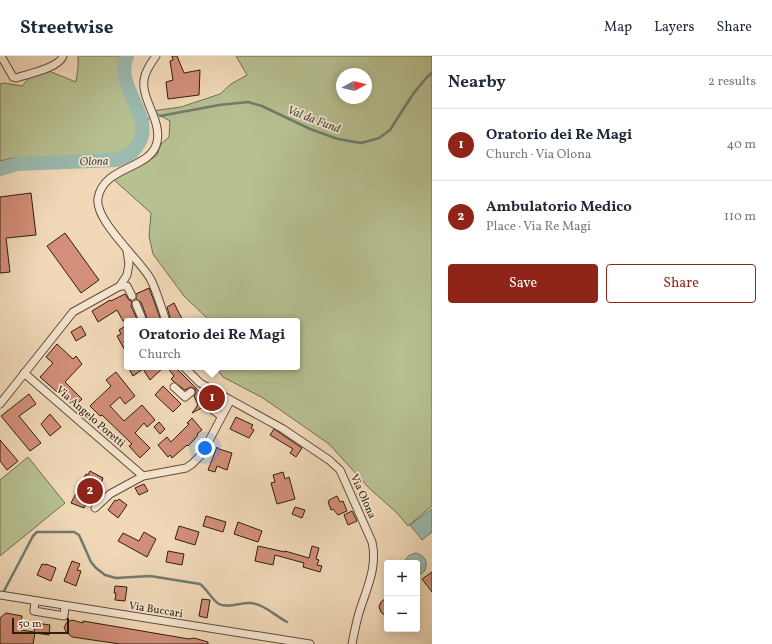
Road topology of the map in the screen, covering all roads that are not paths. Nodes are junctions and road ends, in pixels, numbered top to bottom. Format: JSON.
{"nodes":[{"id":1,"x":0,"y":56,"type":"edge"},
{"id":2,"x":63,"y":56,"type":"edge"},
{"id":3,"x":156,"y":56,"type":"edge"},
{"id":4,"x":127,"y":251,"type":"junction"},
{"id":5,"x":120,"y":286,"type":"junction"},
{"id":6,"x":132,"y":296,"type":"dead end"},
{"id":7,"x":136,"y":304,"type":"dead end"},
{"id":8,"x":142,"y":318,"type":"edge"},
{"id":9,"x":165,"y":318,"type":"edge"},
{"id":10,"x":186,"y":370,"type":"edge"},
{"id":11,"x":24,"y":374,"type":"junction"},
{"id":12,"x":174,"y":386,"type":"dead end"},
{"id":13,"x":195,"y":387,"type":"junction"},
{"id":14,"x":230,"y":401,"type":"junction"},
{"id":15,"x":0,"y":404,"type":"edge"},
{"id":16,"x":212,"y":410,"type":"dead end"},
{"id":17,"x":221,"y":416,"type":"junction"},
{"id":18,"x":143,"y":476,"type":"junction"},
{"id":19,"x":96,"y":508,"type":"dead end"},
{"id":20,"x":0,"y":595,"type":"edge"},
{"id":21,"x":35,"y":601,"type":"junction"},
{"id":22,"x":65,"y":606,"type":"junction"},
{"id":23,"x":310,"y":644,"type":"edge"},
{"id":24,"x":352,"y":644,"type":"edge"}],
"edges":[{"from":1,"to":2,"type":"street"},
{"from":3,"to":4,"type":"street"},
{"from":4,"to":5,"type":"street"},
{"from":4,"to":9,"type":"street"},
{"from":5,"to":6,"type":"street"},
{"from":5,"to":11,"type":"street"},
{"from":7,"to":8,"type":"street"},
{"from":10,"to":13,"type":"street","name":"Via Olona"},
{"from":11,"to":15,"type":"street"},
{"from":11,"to":18,"type":"street","name":"Via Angelo Poretti"},
{"from":12,"to":13,"type":"street","name":"Via Olona"},
{"from":13,"to":14,"type":"street","name":"Via Olona"},
{"from":14,"to":17,"type":"street"},
{"from":14,"to":24,"type":"street","name":"Via Olona"},
{"from":16,"to":17,"type":"street"},
{"from":17,"to":18,"type":"street"},
{"from":18,"to":19,"type":"street"},
{"from":20,"to":21,"type":"street","name":"Via Buccari"},
{"from":21,"to":22,"type":"street","name":"Via Buccari"},
{"from":21,"to":22,"type":"street"},
{"from":22,"to":23,"type":"street","name":"Via Buccari"}]}
